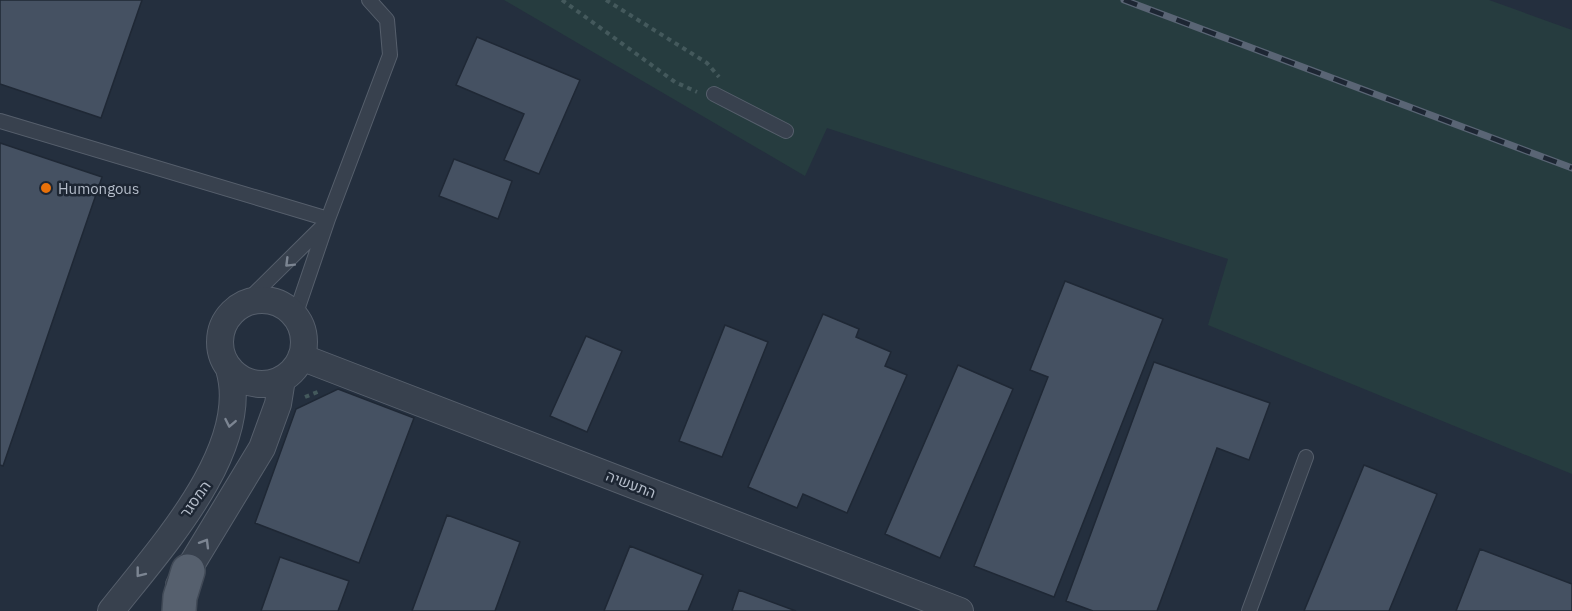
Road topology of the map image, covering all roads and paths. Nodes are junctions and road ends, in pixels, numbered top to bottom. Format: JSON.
{"nodes":[{"id":1,"x":369,"y":0,"type":"edge"},
{"id":2,"x":562,"y":0,"type":"edge"},
{"id":3,"x":606,"y":0,"type":"edge"},
{"id":4,"x":714,"y":94,"type":"junction"},
{"id":5,"x":0,"y":121,"type":"edge"},
{"id":6,"x":786,"y":131,"type":"dead end"},
{"id":7,"x":328,"y":219,"type":"junction"},
{"id":8,"x":244,"y":304,"type":"junction"},
{"id":9,"x":295,"y":316,"type":"junction"},
{"id":10,"x":301,"y":357,"type":"junction"},
{"id":11,"x":229,"y":369,"type":"junction"},
{"id":12,"x":282,"y":379,"type":"junction"},
{"id":13,"x":321,"y":390,"type":"dead end"},
{"id":14,"x":301,"y":400,"type":"dead end"},
{"id":15,"x":1306,"y":458,"type":"dead end"},
{"id":16,"x":188,"y":571,"type":"junction"},
{"id":17,"x":111,"y":611,"type":"edge"},
{"id":18,"x":163,"y":611,"type":"edge"},
{"id":19,"x":179,"y":611,"type":"edge"},
{"id":20,"x":960,"y":611,"type":"edge"},
{"id":21,"x":1249,"y":611,"type":"edge"}],
"edges":[{"from":1,"to":7,"type":"lane"},
{"from":2,"to":4,"type":"path"},
{"from":3,"to":4,"type":"path"},
{"from":4,"to":6,"type":"lane"},
{"from":5,"to":7,"type":"lane"},
{"from":7,"to":8,"type":"lane","one_way":true},
{"from":7,"to":9,"type":"lane"},
{"from":8,"to":9,"type":"street"},
{"from":8,"to":11,"type":"street","name":"המסגר"},
{"from":9,"to":10,"type":"street"},
{"from":10,"to":12,"type":"street"},
{"from":10,"to":20,"type":"street","name":"התעשיה"},
{"from":11,"to":12,"type":"street"},
{"from":11,"to":17,"type":"street","name":"המסגר","one_way":true},
{"from":16,"to":12,"type":"street","name":"המסגר","one_way":true},
{"from":13,"to":14,"type":"path"},
{"from":15,"to":21,"type":"lane"},
{"from":16,"to":18,"type":"street","name":"המסגר"},
{"from":16,"to":19,"type":"main road"}]}
